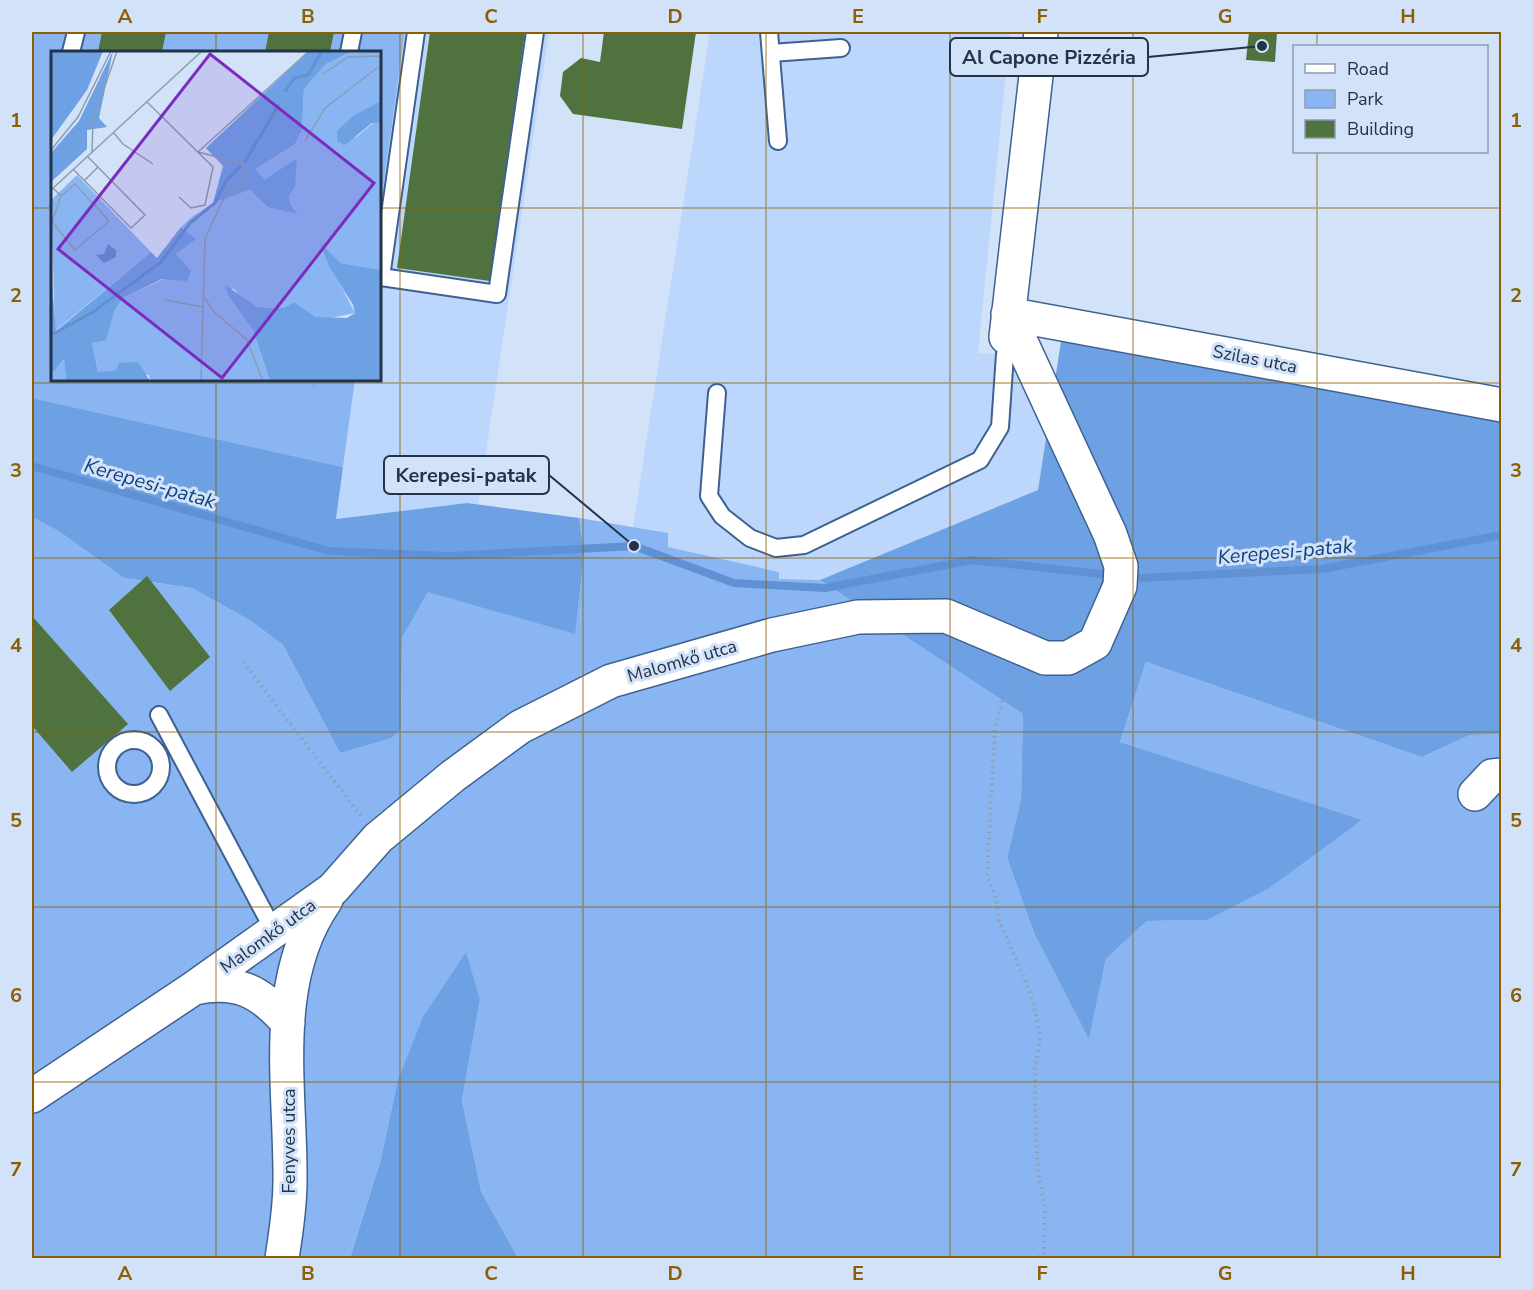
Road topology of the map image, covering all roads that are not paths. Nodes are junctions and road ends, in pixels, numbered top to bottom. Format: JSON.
{"nodes":[{"id":1,"x":76,"y":32,"type":"edge"},
{"id":2,"x":353,"y":32,"type":"edge"},
{"id":3,"x":416,"y":32,"type":"edge"},
{"id":4,"x":535,"y":32,"type":"edge"},
{"id":5,"x":769,"y":32,"type":"edge"},
{"id":6,"x":1041,"y":32,"type":"edge"},
{"id":7,"x":841,"y":48,"type":"dead end"},
{"id":8,"x":71,"y":51,"type":"edge"},
{"id":9,"x":349,"y":51,"type":"edge"},
{"id":10,"x":771,"y":53,"type":"junction"},
{"id":11,"x":777,"y":141,"type":"dead end"},
{"id":12,"x":1008,"y":314,"type":"junction"},
{"id":13,"x":1005,"y":354,"type":"joint"},
{"id":14,"x":717,"y":393,"type":"dead end"},
{"id":15,"x":1502,"y":405,"type":"edge"},
{"id":16,"x":159,"y":715,"type":"dead end"},
{"id":17,"x":177,"y":747,"type":"junction"},
{"id":18,"x":159,"y":755,"type":"dead end"},
{"id":19,"x":1502,"y":775,"type":"edge"},
{"id":20,"x":1475,"y":794,"type":"dead end"},
{"id":21,"x":333,"y":889,"type":"junction"},
{"id":22,"x":274,"y":931,"type":"junction"},
{"id":23,"x":194,"y":988,"type":"junction"},
{"id":24,"x":288,"y":1023,"type":"junction"},
{"id":25,"x":32,"y":1096,"type":"edge"},
{"id":26,"x":282,"y":1258,"type":"edge"}],
"edges":[{"from":1,"to":8,"type":"lane"},
{"from":2,"to":9,"type":"lane"},
{"from":3,"to":4,"type":"lane"},
{"from":5,"to":10,"type":"lane"},
{"from":6,"to":12,"type":"street"},
{"from":7,"to":10,"type":"lane"},
{"from":10,"to":11,"type":"lane"},
{"from":12,"to":13,"type":"street"},
{"from":12,"to":15,"type":"street","name":"Szilas utca"},
{"from":12,"to":21,"type":"street","name":"Malomkő utca"},
{"from":13,"to":14,"type":"lane"},
{"from":16,"to":17,"type":"lane"},
{"from":17,"to":18,"type":"lane"},
{"from":17,"to":22,"type":"lane"},
{"from":19,"to":20,"type":"street"},
{"from":21,"to":22,"type":"street","name":"Malomkő utca"},
{"from":21,"to":24,"type":"street","name":"Fenyves utca"},
{"from":22,"to":23,"type":"street","name":"Malomkő utca"},
{"from":23,"to":24,"type":"street"},
{"from":23,"to":25,"type":"street","name":"Malomkő utca"},
{"from":24,"to":26,"type":"street","name":"Fenyves utca"}]}
